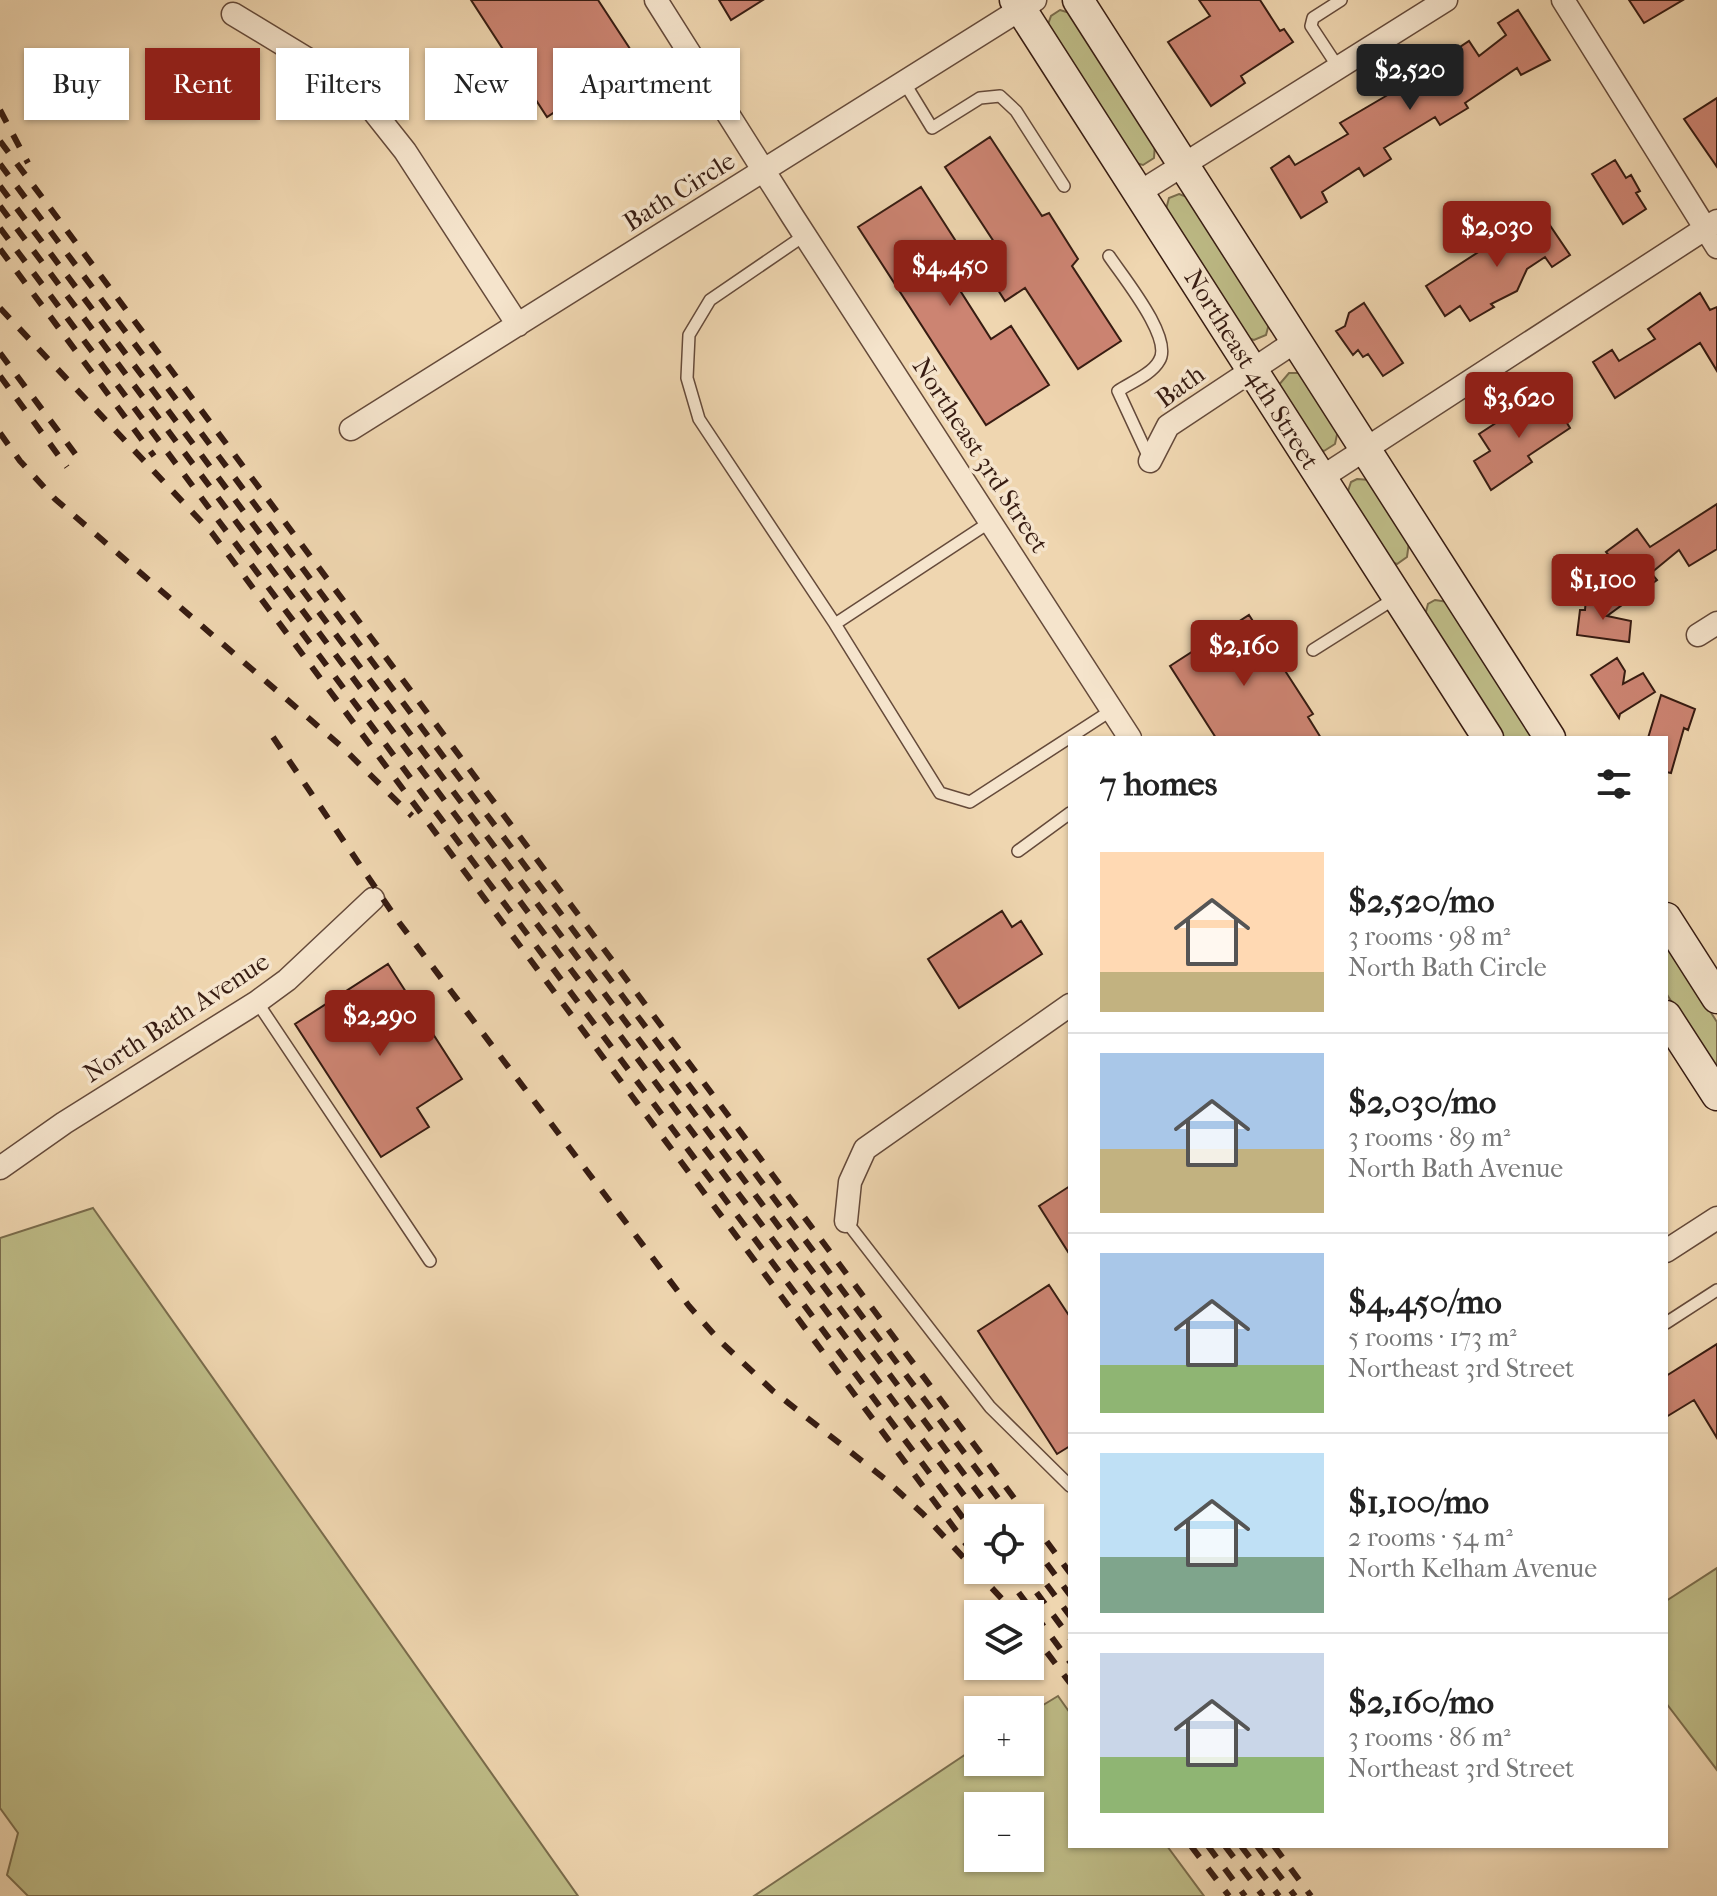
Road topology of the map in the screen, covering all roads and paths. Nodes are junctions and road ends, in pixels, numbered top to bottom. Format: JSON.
{"nodes":[{"id":1,"x":656,"y":0,"type":"edge"},
{"id":2,"x":1078,"y":0,"type":"edge"},
{"id":3,"x":1341,"y":0,"type":"edge"},
{"id":4,"x":1446,"y":0,"type":"edge"},
{"id":5,"x":1563,"y":0,"type":"edge"},
{"id":6,"x":1024,"y":3,"type":"edge"},
{"id":7,"x":233,"y":14,"type":"dead end"},
{"id":8,"x":1338,"y":67,"type":"junction"},
{"id":9,"x":904,"y":82,"type":"junction"},
{"id":10,"x":1183,"y":164,"type":"junction"},
{"id":11,"x":763,"y":171,"type":"junction"},
{"id":12,"x":1064,"y":186,"type":"dead end"},
{"id":13,"x":1140,"y":192,"type":"junction"},
{"id":14,"x":1713,"y":232,"type":"edge"},
{"id":15,"x":805,"y":235,"type":"junction"},
{"id":16,"x":1109,"y":256,"type":"dead end"},
{"id":17,"x":518,"y":325,"type":"junction"},
{"id":18,"x":1296,"y":341,"type":"junction"},
{"id":19,"x":1252,"y":369,"type":"junction"},
{"id":20,"x":351,"y":429,"type":"dead end"},
{"id":21,"x":1366,"y":449,"type":"junction"},
{"id":22,"x":1150,"y":461,"type":"joint"},
{"id":23,"x":1321,"y":478,"type":"junction"},
{"id":24,"x":990,"y":522,"type":"junction"},
{"id":25,"x":1442,"y":568,"type":"junction"},
{"id":26,"x":1398,"y":597,"type":"junction"},
{"id":27,"x":835,"y":624,"type":"junction"},
{"id":28,"x":1313,"y":650,"type":"dead end"},
{"id":29,"x":1112,"y":710,"type":"junction"},
{"id":30,"x":1072,"y":736,"type":"edge"},
{"id":31,"x":1129,"y":736,"type":"edge"},
{"id":32,"x":1487,"y":736,"type":"edge"},
{"id":33,"x":1549,"y":736,"type":"edge"},
{"id":34,"x":1068,"y":739,"type":"edge"},
{"id":35,"x":1068,"y":814,"type":"edge"},
{"id":36,"x":1018,"y":851,"type":"dead end"},
{"id":37,"x":373,"y":899,"type":"dead end"},
{"id":38,"x":1668,"y":921,"type":"edge"},
{"id":39,"x":1717,"y":998,"type":"edge"},
{"id":40,"x":257,"y":1002,"type":"junction"},
{"id":41,"x":1068,"y":1006,"type":"edge"},
{"id":42,"x":1670,"y":1030,"type":"edge"},
{"id":43,"x":1717,"y":1095,"type":"edge"},
{"id":44,"x":0,"y":1168,"type":"edge"},
{"id":45,"x":1717,"y":1218,"type":"edge"},
{"id":46,"x":846,"y":1221,"type":"joint"},
{"id":47,"x":1668,"y":1250,"type":"edge"},
{"id":48,"x":430,"y":1261,"type":"dead end"},
{"id":49,"x":1717,"y":1290,"type":"edge"},
{"id":50,"x":1668,"y":1322,"type":"edge"},
{"id":51,"x":1068,"y":1484,"type":"edge"}],
"edges":[{"from":1,"to":11,"type":"street","name":"Northeast 3rd Street"},
{"from":2,"to":10,"type":"main road","name":"Northeast 4th Street"},
{"from":3,"to":8,"type":"lane"},
{"from":4,"to":8,"type":"street"},
{"from":5,"to":14,"type":"street"},
{"from":6,"to":9,"type":"street","name":"Bath Circle"},
{"from":6,"to":13,"type":"main road","name":"Northeast 4th Street"},
{"from":7,"to":17,"type":"street"},
{"from":8,"to":10,"type":"street"},
{"from":9,"to":11,"type":"street","name":"Bath Circle"},
{"from":9,"to":12,"type":"lane"},
{"from":10,"to":13,"type":"street"},
{"from":10,"to":18,"type":"main road","name":"Northeast 4th Street"},
{"from":11,"to":15,"type":"street","name":"Northeast 3rd Street"},
{"from":11,"to":17,"type":"street","name":"Bath Circle"},
{"from":13,"to":19,"type":"main road","name":"Northeast 4th Street"},
{"from":14,"to":21,"type":"street"},
{"from":15,"to":24,"type":"street","name":"Northeast 3rd Street"},
{"from":15,"to":27,"type":"lane"},
{"from":16,"to":22,"type":"lane"},
{"from":17,"to":20,"type":"street","name":"Bath Circle"},
{"from":18,"to":19,"type":"street","name":"Bath"},
{"from":18,"to":21,"type":"main road","name":"Northeast 4th Street"},
{"from":19,"to":22,"type":"street","name":"Bath"},
{"from":19,"to":23,"type":"main road","name":"Northeast 4th Street"},
{"from":21,"to":23,"type":"street"},
{"from":21,"to":25,"type":"main road","name":"Northeast 4th Street"},
{"from":23,"to":26,"type":"main road","name":"Northeast 4th Street"},
{"from":24,"to":27,"type":"lane"},
{"from":24,"to":29,"type":"street","name":"Northeast 3rd Street"},
{"from":25,"to":26,"type":"main road"},
{"from":25,"to":33,"type":"main road","name":"Northeast 4th Street"},
{"from":26,"to":28,"type":"lane"},
{"from":26,"to":32,"type":"main road","name":"Northeast 4th Street"},
{"from":27,"to":34,"type":"lane"},
{"from":29,"to":30,"type":"lane"},
{"from":29,"to":31,"type":"street","name":"Northeast 3rd Street"},
{"from":35,"to":36,"type":"lane"},
{"from":37,"to":40,"type":"street","name":"North Bath Avenue"},
{"from":38,"to":39,"type":"main road"},
{"from":40,"to":44,"type":"street","name":"North Bath Avenue"},
{"from":40,"to":48,"type":"lane"},
{"from":41,"to":46,"type":"street"},
{"from":42,"to":43,"type":"main road"},
{"from":45,"to":47,"type":"street"},
{"from":46,"to":51,"type":"lane"},
{"from":49,"to":50,"type":"lane"}]}
